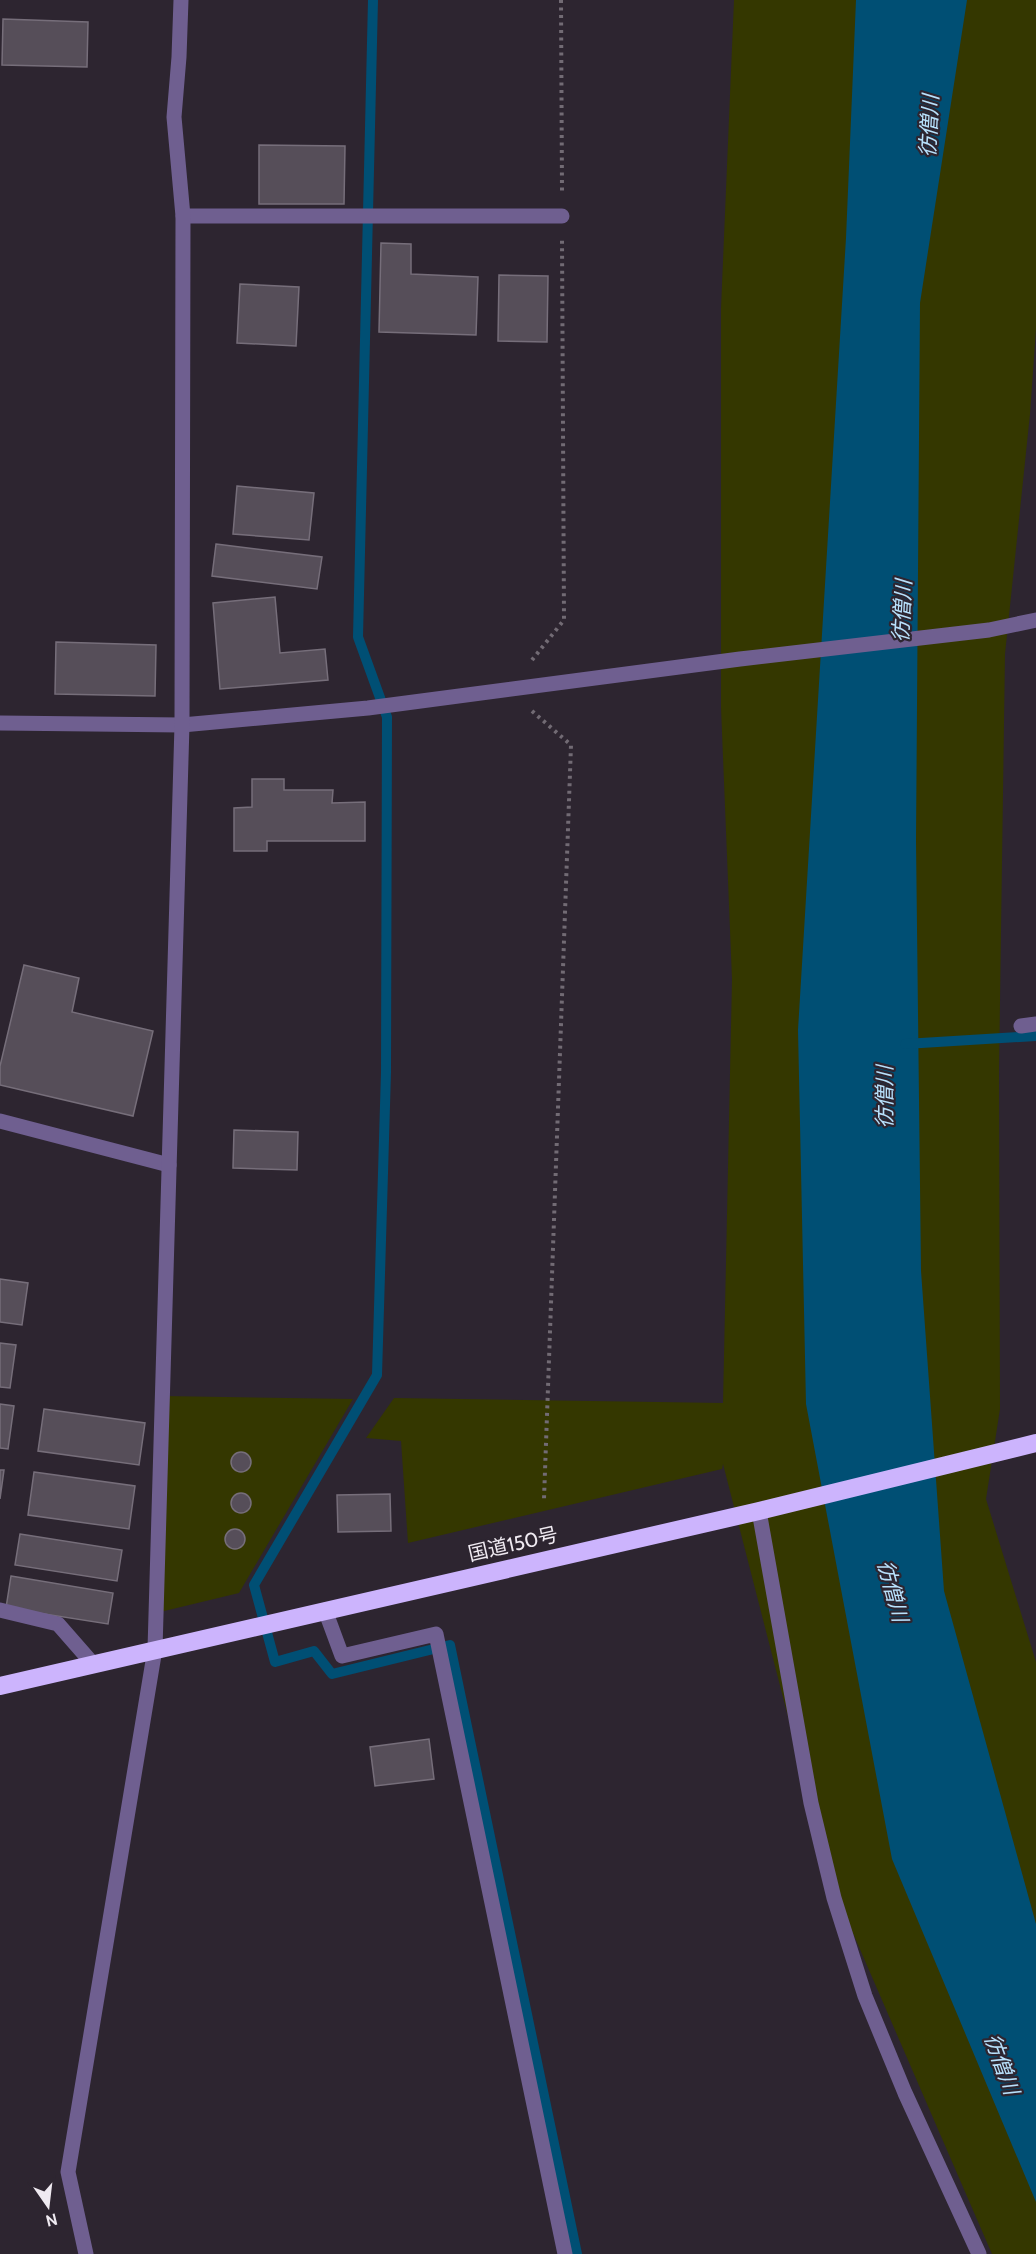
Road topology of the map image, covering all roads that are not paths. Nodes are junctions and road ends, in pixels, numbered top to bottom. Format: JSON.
{"nodes":[{"id":1,"x":181,"y":0,"type":"edge"},
{"id":2,"x":183,"y":216,"type":"junction"},
{"id":3,"x":562,"y":216,"type":"road end"},
{"id":4,"x":1036,"y":620,"type":"edge"},
{"id":5,"x":0,"y":723,"type":"edge"},
{"id":6,"x":182,"y":725,"type":"junction"},
{"id":7,"x":0,"y":1121,"type":"edge"},
{"id":8,"x":169,"y":1165,"type":"junction"},
{"id":9,"x":1036,"y":1443,"type":"edge"},
{"id":10,"x":759,"y":1511,"type":"junction"},
{"id":11,"x":0,"y":1610,"type":"edge"},
{"id":12,"x":325,"y":1610,"type":"junction"},
{"id":13,"x":155,"y":1649,"type":"junction"},
{"id":14,"x":93,"y":1664,"type":"junction"},
{"id":15,"x":0,"y":1686,"type":"edge"},
{"id":16,"x":86,"y":2254,"type":"edge"},
{"id":17,"x":565,"y":2254,"type":"edge"},
{"id":18,"x":979,"y":2254,"type":"edge"}],
"edges":[{"from":1,"to":2,"type":"street"},
{"from":2,"to":3,"type":"street"},
{"from":2,"to":6,"type":"street"},
{"from":4,"to":6,"type":"street"},
{"from":5,"to":6,"type":"street"},
{"from":6,"to":8,"type":"street"},
{"from":7,"to":8,"type":"street"},
{"from":8,"to":13,"type":"street"},
{"from":9,"to":10,"type":"highway","name":"国道150号"},
{"from":10,"to":12,"type":"highway","name":"国道150号"},
{"from":10,"to":18,"type":"street"},
{"from":11,"to":14,"type":"street"},
{"from":12,"to":13,"type":"highway","name":"国道150号"},
{"from":12,"to":17,"type":"street"},
{"from":13,"to":14,"type":"highway","name":"国道150号"},
{"from":13,"to":16,"type":"street"},
{"from":14,"to":15,"type":"highway","name":"国道150号"}]}
